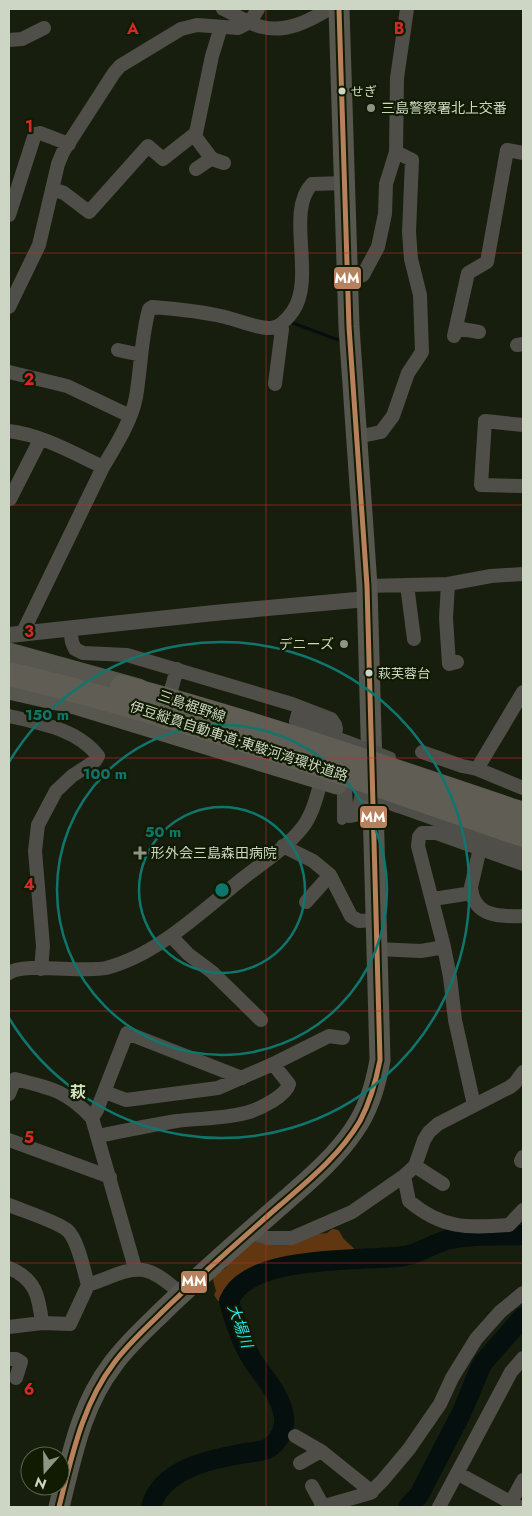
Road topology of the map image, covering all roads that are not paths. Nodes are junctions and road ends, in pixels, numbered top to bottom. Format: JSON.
{"nodes":[{"id":1,"x":223,"y":9,"type":"edge"},
{"id":2,"x":258,"y":9,"type":"edge"},
{"id":3,"x":329,"y":9,"type":"edge"},
{"id":4,"x":339,"y":9,"type":"edge"},
{"id":5,"x":407,"y":9,"type":"edge"},
{"id":6,"x":250,"y":22,"type":"junction"},
{"id":7,"x":44,"y":28,"type":"dead end"},
{"id":8,"x":221,"y":28,"type":"junction"},
{"id":9,"x":9,"y":40,"type":"edge"},
{"id":10,"x":194,"y":135,"type":"junction"},
{"id":11,"x":68,"y":144,"type":"junction"},
{"id":12,"x":396,"y":152,"type":"junction"},
{"id":13,"x":523,"y":153,"type":"edge"},
{"id":14,"x":196,"y":169,"type":"dead end"},
{"id":15,"x":346,"y":183,"type":"junction"},
{"id":16,"x":52,"y":189,"type":"junction"},
{"id":17,"x":9,"y":215,"type":"edge"},
{"id":18,"x":348,"y":280,"type":"junction"},
{"id":19,"x":9,"y":307,"type":"edge"},
{"id":20,"x":281,"y":324,"type":"junction"},
{"id":21,"x":479,"y":332,"type":"dead end"},
{"id":22,"x":118,"y":350,"type":"dead end"},
{"id":23,"x":141,"y":355,"type":"junction"},
{"id":24,"x":9,"y":372,"type":"edge"},
{"id":25,"x":275,"y":384,"type":"dead end"},
{"id":26,"x":130,"y":416,"type":"junction"},
{"id":27,"x":523,"y":425,"type":"edge"},
{"id":28,"x":9,"y":431,"type":"edge"},
{"id":29,"x":357,"y":436,"type":"junction"},
{"id":30,"x":40,"y":440,"type":"junction"},
{"id":31,"x":103,"y":467,"type":"junction"},
{"id":32,"x":523,"y":486,"type":"edge"},
{"id":33,"x":9,"y":498,"type":"edge"},
{"id":34,"x":523,"y":574,"type":"edge"},
{"id":35,"x":448,"y":584,"type":"junction"},
{"id":36,"x":407,"y":585,"type":"junction"},
{"id":37,"x":367,"y":593,"type":"junction"},
{"id":38,"x":70,"y":629,"type":"junction"},
{"id":39,"x":16,"y":634,"type":"edge"},
{"id":40,"x":414,"y":639,"type":"dead end"},
{"id":41,"x":9,"y":655,"type":"edge"},
{"id":42,"x":457,"y":662,"type":"dead end"},
{"id":43,"x":177,"y":670,"type":"junction"},
{"id":44,"x":9,"y":674,"type":"edge"},
{"id":45,"x":9,"y":689,"type":"edge"},
{"id":46,"x":523,"y":692,"type":"edge"},
{"id":47,"x":169,"y":697,"type":"junction"},
{"id":48,"x":9,"y":716,"type":"edge"},
{"id":49,"x":330,"y":726,"type":"dead end"},
{"id":50,"x":347,"y":740,"type":"junction"},
{"id":51,"x":422,"y":752,"type":"dead end"},
{"id":52,"x":330,"y":753,"type":"junction"},
{"id":53,"x":462,"y":766,"type":"junction"},
{"id":54,"x":372,"y":768,"type":"junction"},
{"id":55,"x":477,"y":769,"type":"junction"},
{"id":56,"x":322,"y":778,"type":"junction"},
{"id":57,"x":523,"y":787,"type":"edge"},
{"id":58,"x":442,"y":793,"type":"junction"},
{"id":59,"x":367,"y":794,"type":"junction"},
{"id":60,"x":398,"y":808,"type":"junction"},
{"id":61,"x":407,"y":815,"type":"dead end"},
{"id":62,"x":342,"y":820,"type":"dead end"},
{"id":63,"x":520,"y":822,"type":"edge"},
{"id":64,"x":283,"y":846,"type":"junction"},
{"id":65,"x":480,"y":848,"type":"junction"},
{"id":66,"x":523,"y":849,"type":"edge"},
{"id":67,"x":523,"y":864,"type":"edge"},
{"id":68,"x":330,"y":875,"type":"junction"},
{"id":69,"x":472,"y":893,"type":"junction"},
{"id":70,"x":433,"y":899,"type":"junction"},
{"id":71,"x":306,"y":902,"type":"dead end"},
{"id":72,"x":523,"y":916,"type":"edge"},
{"id":73,"x":376,"y":920,"type":"junction"},
{"id":74,"x":171,"y":936,"type":"junction"},
{"id":75,"x":444,"y":947,"type":"junction"},
{"id":76,"x":377,"y":949,"type":"junction"},
{"id":77,"x":41,"y":969,"type":"junction"},
{"id":78,"x":9,"y":973,"type":"edge"},
{"id":79,"x":261,"y":1020,"type":"dead end"},
{"id":80,"x":342,"y":1038,"type":"dead end"},
{"id":81,"x":273,"y":1064,"type":"junction"},
{"id":82,"x":523,"y":1072,"type":"edge"},
{"id":83,"x":12,"y":1078,"type":"edge"},
{"id":84,"x":242,"y":1078,"type":"junction"},
{"id":85,"x":105,"y":1092,"type":"junction"},
{"id":86,"x":9,"y":1094,"type":"edge"},
{"id":87,"x":474,"y":1105,"type":"junction"},
{"id":88,"x":92,"y":1118,"type":"junction"},
{"id":89,"x":98,"y":1136,"type":"junction"},
{"id":90,"x":9,"y":1140,"type":"edge"},
{"id":91,"x":415,"y":1166,"type":"junction"},
{"id":92,"x":404,"y":1176,"type":"junction"},
{"id":93,"x":110,"y":1177,"type":"junction"},
{"id":94,"x":443,"y":1184,"type":"dead end"},
{"id":95,"x":9,"y":1205,"type":"edge"},
{"id":96,"x":523,"y":1210,"type":"edge"},
{"id":97,"x":250,"y":1232,"type":"junction"},
{"id":98,"x":9,"y":1268,"type":"edge"},
{"id":99,"x":134,"y":1268,"type":"junction"},
{"id":100,"x":88,"y":1285,"type":"junction"},
{"id":101,"x":523,"y":1293,"type":"edge"},
{"id":102,"x":181,"y":1294,"type":"junction"},
{"id":103,"x":42,"y":1323,"type":"junction"},
{"id":104,"x":9,"y":1327,"type":"edge"},
{"id":105,"x":523,"y":1358,"type":"edge"},
{"id":106,"x":9,"y":1359,"type":"edge"},
{"id":107,"x":16,"y":1378,"type":"dead end"},
{"id":108,"x":294,"y":1436,"type":"dead end"},
{"id":109,"x":321,"y":1451,"type":"junction"},
{"id":110,"x":300,"y":1463,"type":"dead end"},
{"id":111,"x":458,"y":1473,"type":"junction"},
{"id":112,"x":523,"y":1480,"type":"edge"},
{"id":113,"x":312,"y":1486,"type":"dead end"},
{"id":114,"x":372,"y":1492,"type":"junction"},
{"id":115,"x":515,"y":1504,"type":"edge"},
{"id":116,"x":59,"y":1507,"type":"edge"},
{"id":117,"x":322,"y":1507,"type":"edge"},
{"id":118,"x":439,"y":1507,"type":"edge"}],
"edges":[{"from":1,"to":6,"type":"street"},
{"from":2,"to":6,"type":"street"},
{"from":3,"to":6,"type":"street"},
{"from":4,"to":15,"type":"main road"},
{"from":5,"to":12,"type":"street"},
{"from":6,"to":8,"type":"street"},
{"from":7,"to":9,"type":"street"},
{"from":8,"to":10,"type":"street"},
{"from":8,"to":11,"type":"street"},
{"from":10,"to":14,"type":"street"},
{"from":10,"to":16,"type":"street"},
{"from":11,"to":16,"type":"street"},
{"from":11,"to":17,"type":"street"},
{"from":12,"to":18,"type":"street"},
{"from":12,"to":29,"type":"street"},
{"from":13,"to":21,"type":"street"},
{"from":15,"to":18,"type":"main road"},
{"from":15,"to":20,"type":"street"},
{"from":16,"to":19,"type":"street"},
{"from":18,"to":29,"type":"main road"},
{"from":20,"to":23,"type":"street"},
{"from":20,"to":25,"type":"street"},
{"from":22,"to":23,"type":"street"},
{"from":23,"to":26,"type":"street"},
{"from":24,"to":26,"type":"street"},
{"from":26,"to":31,"type":"street"},
{"from":27,"to":32,"type":"street"},
{"from":28,"to":30,"type":"street"},
{"from":29,"to":37,"type":"main road"},
{"from":30,"to":31,"type":"street"},
{"from":30,"to":33,"type":"street"},
{"from":31,"to":39,"type":"street"},
{"from":34,"to":35,"type":"street"},
{"from":35,"to":36,"type":"street"},
{"from":35,"to":42,"type":"street"},
{"from":36,"to":37,"type":"street"},
{"from":36,"to":40,"type":"street"},
{"from":37,"to":38,"type":"street"},
{"from":37,"to":54,"type":"main road"},
{"from":38,"to":39,"type":"street"},
{"from":38,"to":43,"type":"street"},
{"from":41,"to":47,"type":"main road","name":"三島裾野線"},
{"from":41,"to":63,"type":"highway","name":"伊豆縦貫自動車道;東駿河湾環状道路","bridge":true},
{"from":43,"to":47,"type":"street"},
{"from":43,"to":52,"type":"street"},
{"from":44,"to":63,"type":"highway","name":"伊豆縦貫自動車道;東駿河湾環状道路","bridge":true},
{"from":45,"to":56,"type":"main road"},
{"from":46,"to":55,"type":"street"},
{"from":47,"to":52,"type":"main road","name":"三島裾野線"},
{"from":48,"to":77,"type":"street"},
{"from":49,"to":50,"type":"street","bridge":true},
{"from":50,"to":59,"type":"street","bridge":true},
{"from":50,"to":60,"type":"street","bridge":true},
{"from":51,"to":53,"type":"street"},
{"from":52,"to":54,"type":"main road","name":"三島裾野線"},
{"from":53,"to":55,"type":"street"},
{"from":53,"to":58,"type":"street"},
{"from":54,"to":58,"type":"street"},
{"from":54,"to":59,"type":"main road"},
{"from":55,"to":57,"type":"street"},
{"from":56,"to":59,"type":"main road"},
{"from":56,"to":64,"type":"street"},
{"from":57,"to":63,"type":"street"},
{"from":58,"to":63,"type":"street"},
{"from":59,"to":60,"type":"street","bridge":true},
{"from":59,"to":62,"type":"street"},
{"from":59,"to":66,"type":"street"},
{"from":59,"to":73,"type":"main road"},
{"from":60,"to":61,"type":"street"},
{"from":64,"to":68,"type":"street"},
{"from":64,"to":74,"type":"street"},
{"from":65,"to":67,"type":"street"},
{"from":65,"to":69,"type":"street"},
{"from":65,"to":70,"type":"street"},
{"from":68,"to":71,"type":"street"},
{"from":68,"to":73,"type":"street"},
{"from":69,"to":70,"type":"street"},
{"from":69,"to":72,"type":"street"},
{"from":70,"to":75,"type":"street"},
{"from":73,"to":76,"type":"main road"},
{"from":74,"to":77,"type":"street"},
{"from":74,"to":79,"type":"street"},
{"from":75,"to":76,"type":"street"},
{"from":75,"to":87,"type":"street"},
{"from":76,"to":97,"type":"main road"},
{"from":77,"to":78,"type":"street"},
{"from":80,"to":81,"type":"street"},
{"from":81,"to":84,"type":"street"},
{"from":81,"to":89,"type":"street"},
{"from":82,"to":87,"type":"street"},
{"from":83,"to":86,"type":"street"},
{"from":83,"to":88,"type":"street"},
{"from":84,"to":85,"type":"street"},
{"from":84,"to":85,"type":"street"},
{"from":85,"to":88,"type":"street"},
{"from":87,"to":91,"type":"street"},
{"from":88,"to":89,"type":"street"},
{"from":89,"to":93,"type":"street"},
{"from":90,"to":93,"type":"street"},
{"from":91,"to":92,"type":"street"},
{"from":91,"to":94,"type":"street"},
{"from":92,"to":96,"type":"street"},
{"from":92,"to":97,"type":"street"},
{"from":93,"to":99,"type":"street"},
{"from":95,"to":100,"type":"street"},
{"from":97,"to":102,"type":"main road"},
{"from":98,"to":103,"type":"street"},
{"from":99,"to":100,"type":"street"},
{"from":99,"to":102,"type":"street"},
{"from":100,"to":103,"type":"street"},
{"from":101,"to":114,"type":"street"},
{"from":102,"to":116,"type":"main road"},
{"from":103,"to":104,"type":"street"},
{"from":105,"to":111,"type":"street"},
{"from":106,"to":107,"type":"street"},
{"from":108,"to":109,"type":"street"},
{"from":109,"to":110,"type":"street"},
{"from":109,"to":114,"type":"street"},
{"from":111,"to":115,"type":"street"},
{"from":111,"to":118,"type":"street"},
{"from":112,"to":115,"type":"street"},
{"from":113,"to":117,"type":"street"},
{"from":114,"to":117,"type":"street"}]}
